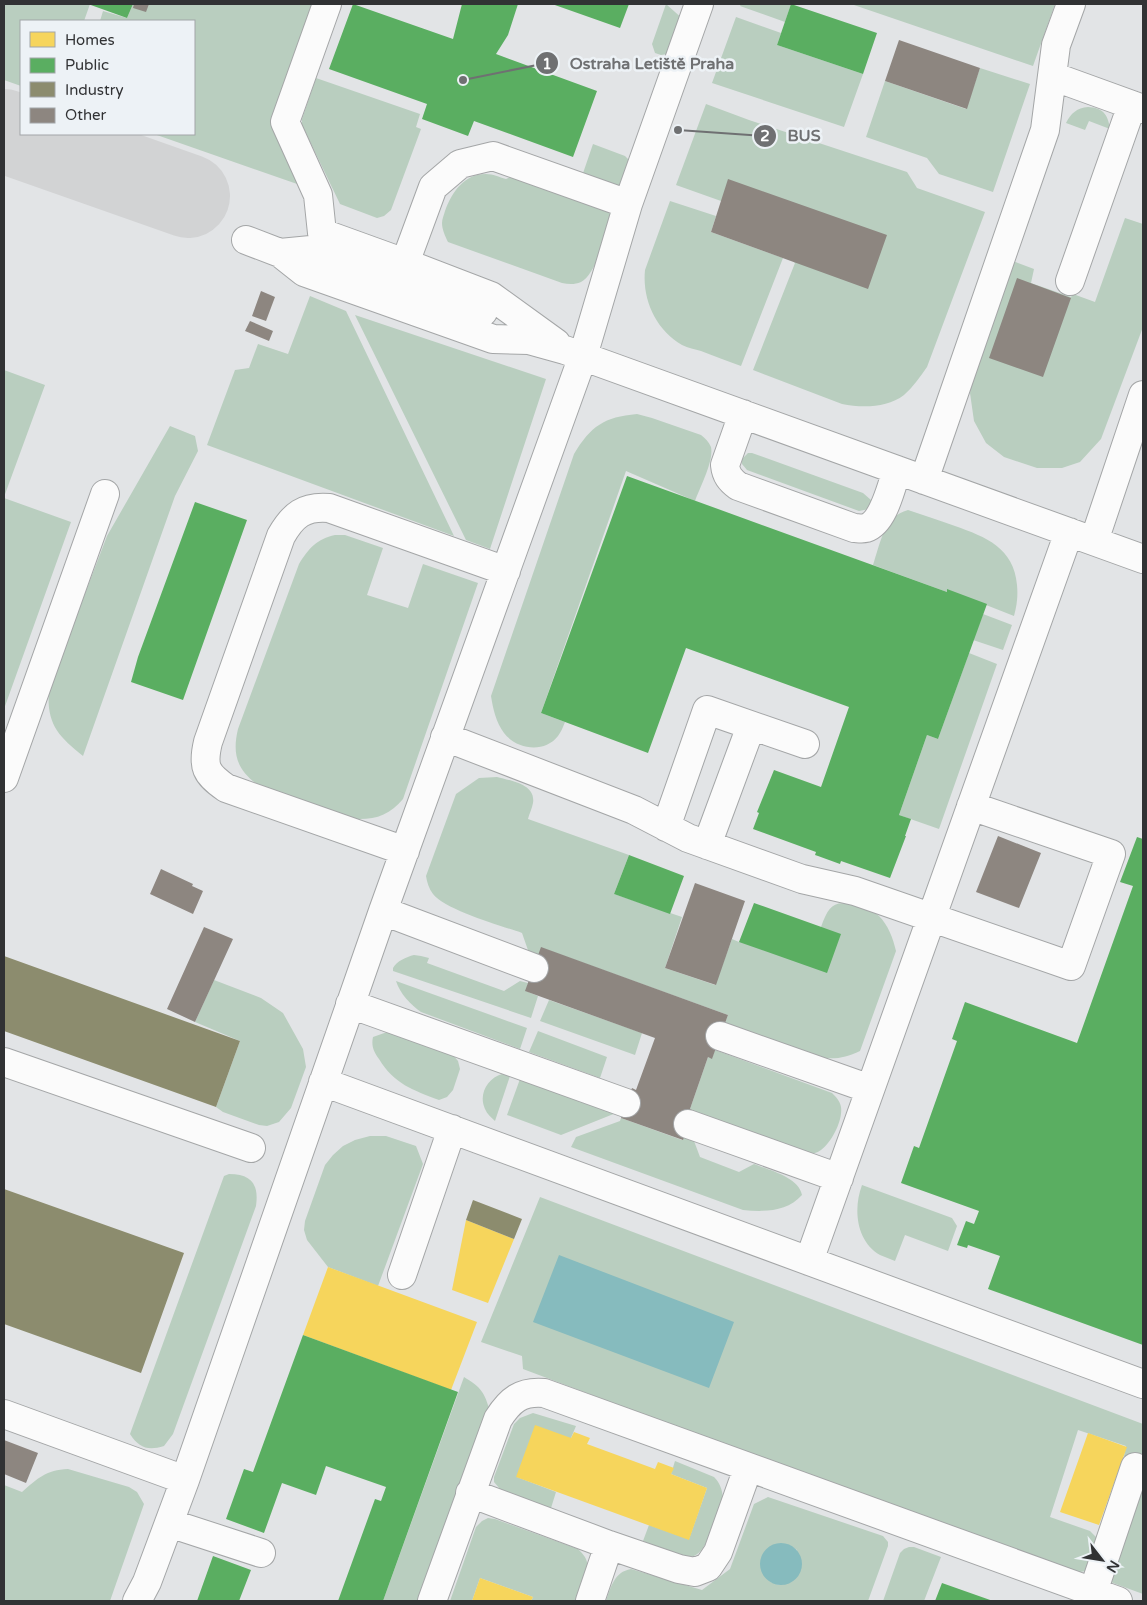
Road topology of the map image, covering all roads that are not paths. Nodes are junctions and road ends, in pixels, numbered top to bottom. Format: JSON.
{"nodes":[{"id":1,"x":327,"y":4,"type":"edge"},
{"id":2,"x":699,"y":4,"type":"edge"},
{"id":3,"x":1071,"y":4,"type":"edge"},
{"id":4,"x":1052,"y":76,"type":"junction"},
{"id":5,"x":1138,"y":107,"type":"edge"},
{"id":6,"x":628,"y":204,"type":"junction"},
{"id":7,"x":246,"y":240,"type":"dead end"},
{"id":8,"x":405,"y":263,"type":"junction"},
{"id":9,"x":1070,"y":281,"type":"dead end"},
{"id":10,"x":574,"y":353,"type":"junction"},
{"id":11,"x":1143,"y":395,"type":"edge"},
{"id":12,"x":744,"y":414,"type":"junction"},
{"id":13,"x":897,"y":470,"type":"junction"},
{"id":14,"x":924,"y":480,"type":"junction"},
{"id":15,"x":105,"y":494,"type":"dead end"},
{"id":16,"x":1093,"y":541,"type":"junction"},
{"id":17,"x":1143,"y":559,"type":"edge"},
{"id":18,"x":506,"y":571,"type":"junction"},
{"id":19,"x":1143,"y":571,"type":"edge"},
{"id":20,"x":752,"y":726,"type":"junction"},
{"id":21,"x":445,"y":737,"type":"junction"},
{"id":22,"x":805,"y":744,"type":"dead end"},
{"id":23,"x":4,"y":778,"type":"edge"},
{"id":24,"x":971,"y":806,"type":"junction"},
{"id":25,"x":666,"y":827,"type":"junction"},
{"id":26,"x":707,"y":845,"type":"junction"},
{"id":27,"x":405,"y":851,"type":"junction"},
{"id":28,"x":383,"y":911,"type":"junction"},
{"id":29,"x":932,"y":917,"type":"junction"},
{"id":30,"x":534,"y":968,"type":"dead end"},
{"id":31,"x":350,"y":1004,"type":"junction"},
{"id":32,"x":720,"y":1036,"type":"dead end"},
{"id":33,"x":4,"y":1062,"type":"edge"},
{"id":34,"x":323,"y":1082,"type":"junction"},
{"id":35,"x":870,"y":1089,"type":"junction"},
{"id":36,"x":626,"y":1103,"type":"dead end"},
{"id":37,"x":688,"y":1124,"type":"dead end"},
{"id":38,"x":452,"y":1129,"type":"junction"},
{"id":39,"x":252,"y":1148,"type":"dead end"},
{"id":40,"x":838,"y":1178,"type":"junction"},
{"id":41,"x":809,"y":1261,"type":"junction"},
{"id":42,"x":402,"y":1275,"type":"dead end"},
{"id":43,"x":1143,"y":1384,"type":"edge"},
{"id":44,"x":4,"y":1414,"type":"edge"},
{"id":45,"x":1135,"y":1467,"type":"dead end"},
{"id":46,"x":748,"y":1468,"type":"junction"},
{"id":47,"x":185,"y":1480,"type":"junction"},
{"id":48,"x":470,"y":1493,"type":"junction"},
{"id":49,"x":169,"y":1523,"type":"junction"},
{"id":50,"x":609,"y":1545,"type":"junction"},
{"id":51,"x":261,"y":1553,"type":"dead end"},
{"id":52,"x":1093,"y":1592,"type":"junction"},
{"id":53,"x":142,"y":1595,"type":"edge"},
{"id":54,"x":432,"y":1601,"type":"edge"},
{"id":55,"x":590,"y":1601,"type":"edge"},
{"id":56,"x":1118,"y":1601,"type":"edge"}],
"edges":[{"from":1,"to":8,"type":"lane"},
{"from":2,"to":6,"type":"lane"},
{"from":3,"to":4,"type":"lane"},
{"from":4,"to":5,"type":"lane"},
{"from":4,"to":14,"type":"lane"},
{"from":5,"to":9,"type":"lane"},
{"from":6,"to":8,"type":"lane"},
{"from":6,"to":10,"type":"lane"},
{"from":7,"to":10,"type":"lane"},
{"from":8,"to":10,"type":"lane"},
{"from":10,"to":12,"type":"lane"},
{"from":10,"to":18,"type":"lane"},
{"from":11,"to":16,"type":"lane"},
{"from":12,"to":13,"type":"lane"},
{"from":12,"to":13,"type":"lane"},
{"from":13,"to":14,"type":"lane"},
{"from":14,"to":16,"type":"lane"},
{"from":15,"to":23,"type":"lane"},
{"from":16,"to":17,"type":"lane"},
{"from":16,"to":19,"type":"lane"},
{"from":16,"to":24,"type":"lane"},
{"from":18,"to":21,"type":"lane"},
{"from":18,"to":27,"type":"lane"},
{"from":20,"to":22,"type":"lane"},
{"from":20,"to":25,"type":"lane"},
{"from":20,"to":26,"type":"lane"},
{"from":21,"to":25,"type":"lane"},
{"from":21,"to":27,"type":"lane"},
{"from":24,"to":29,"type":"lane"},
{"from":24,"to":29,"type":"lane"},
{"from":25,"to":26,"type":"lane"},
{"from":26,"to":29,"type":"lane"},
{"from":27,"to":28,"type":"lane"},
{"from":28,"to":30,"type":"lane"},
{"from":28,"to":31,"type":"lane"},
{"from":29,"to":35,"type":"lane"},
{"from":31,"to":34,"type":"lane"},
{"from":31,"to":36,"type":"lane"},
{"from":32,"to":35,"type":"lane"},
{"from":33,"to":39,"type":"lane"},
{"from":34,"to":38,"type":"lane"},
{"from":34,"to":47,"type":"lane"},
{"from":35,"to":40,"type":"lane"},
{"from":37,"to":40,"type":"lane"},
{"from":38,"to":41,"type":"lane"},
{"from":38,"to":42,"type":"lane"},
{"from":40,"to":41,"type":"lane"},
{"from":41,"to":43,"type":"lane"},
{"from":44,"to":47,"type":"lane"},
{"from":45,"to":52,"type":"lane"},
{"from":46,"to":48,"type":"lane"},
{"from":46,"to":50,"type":"lane"},
{"from":46,"to":52,"type":"lane"},
{"from":47,"to":49,"type":"lane"},
{"from":48,"to":50,"type":"lane"},
{"from":48,"to":54,"type":"lane"},
{"from":49,"to":51,"type":"lane"},
{"from":49,"to":53,"type":"lane"},
{"from":50,"to":55,"type":"lane"},
{"from":52,"to":56,"type":"lane"}]}
